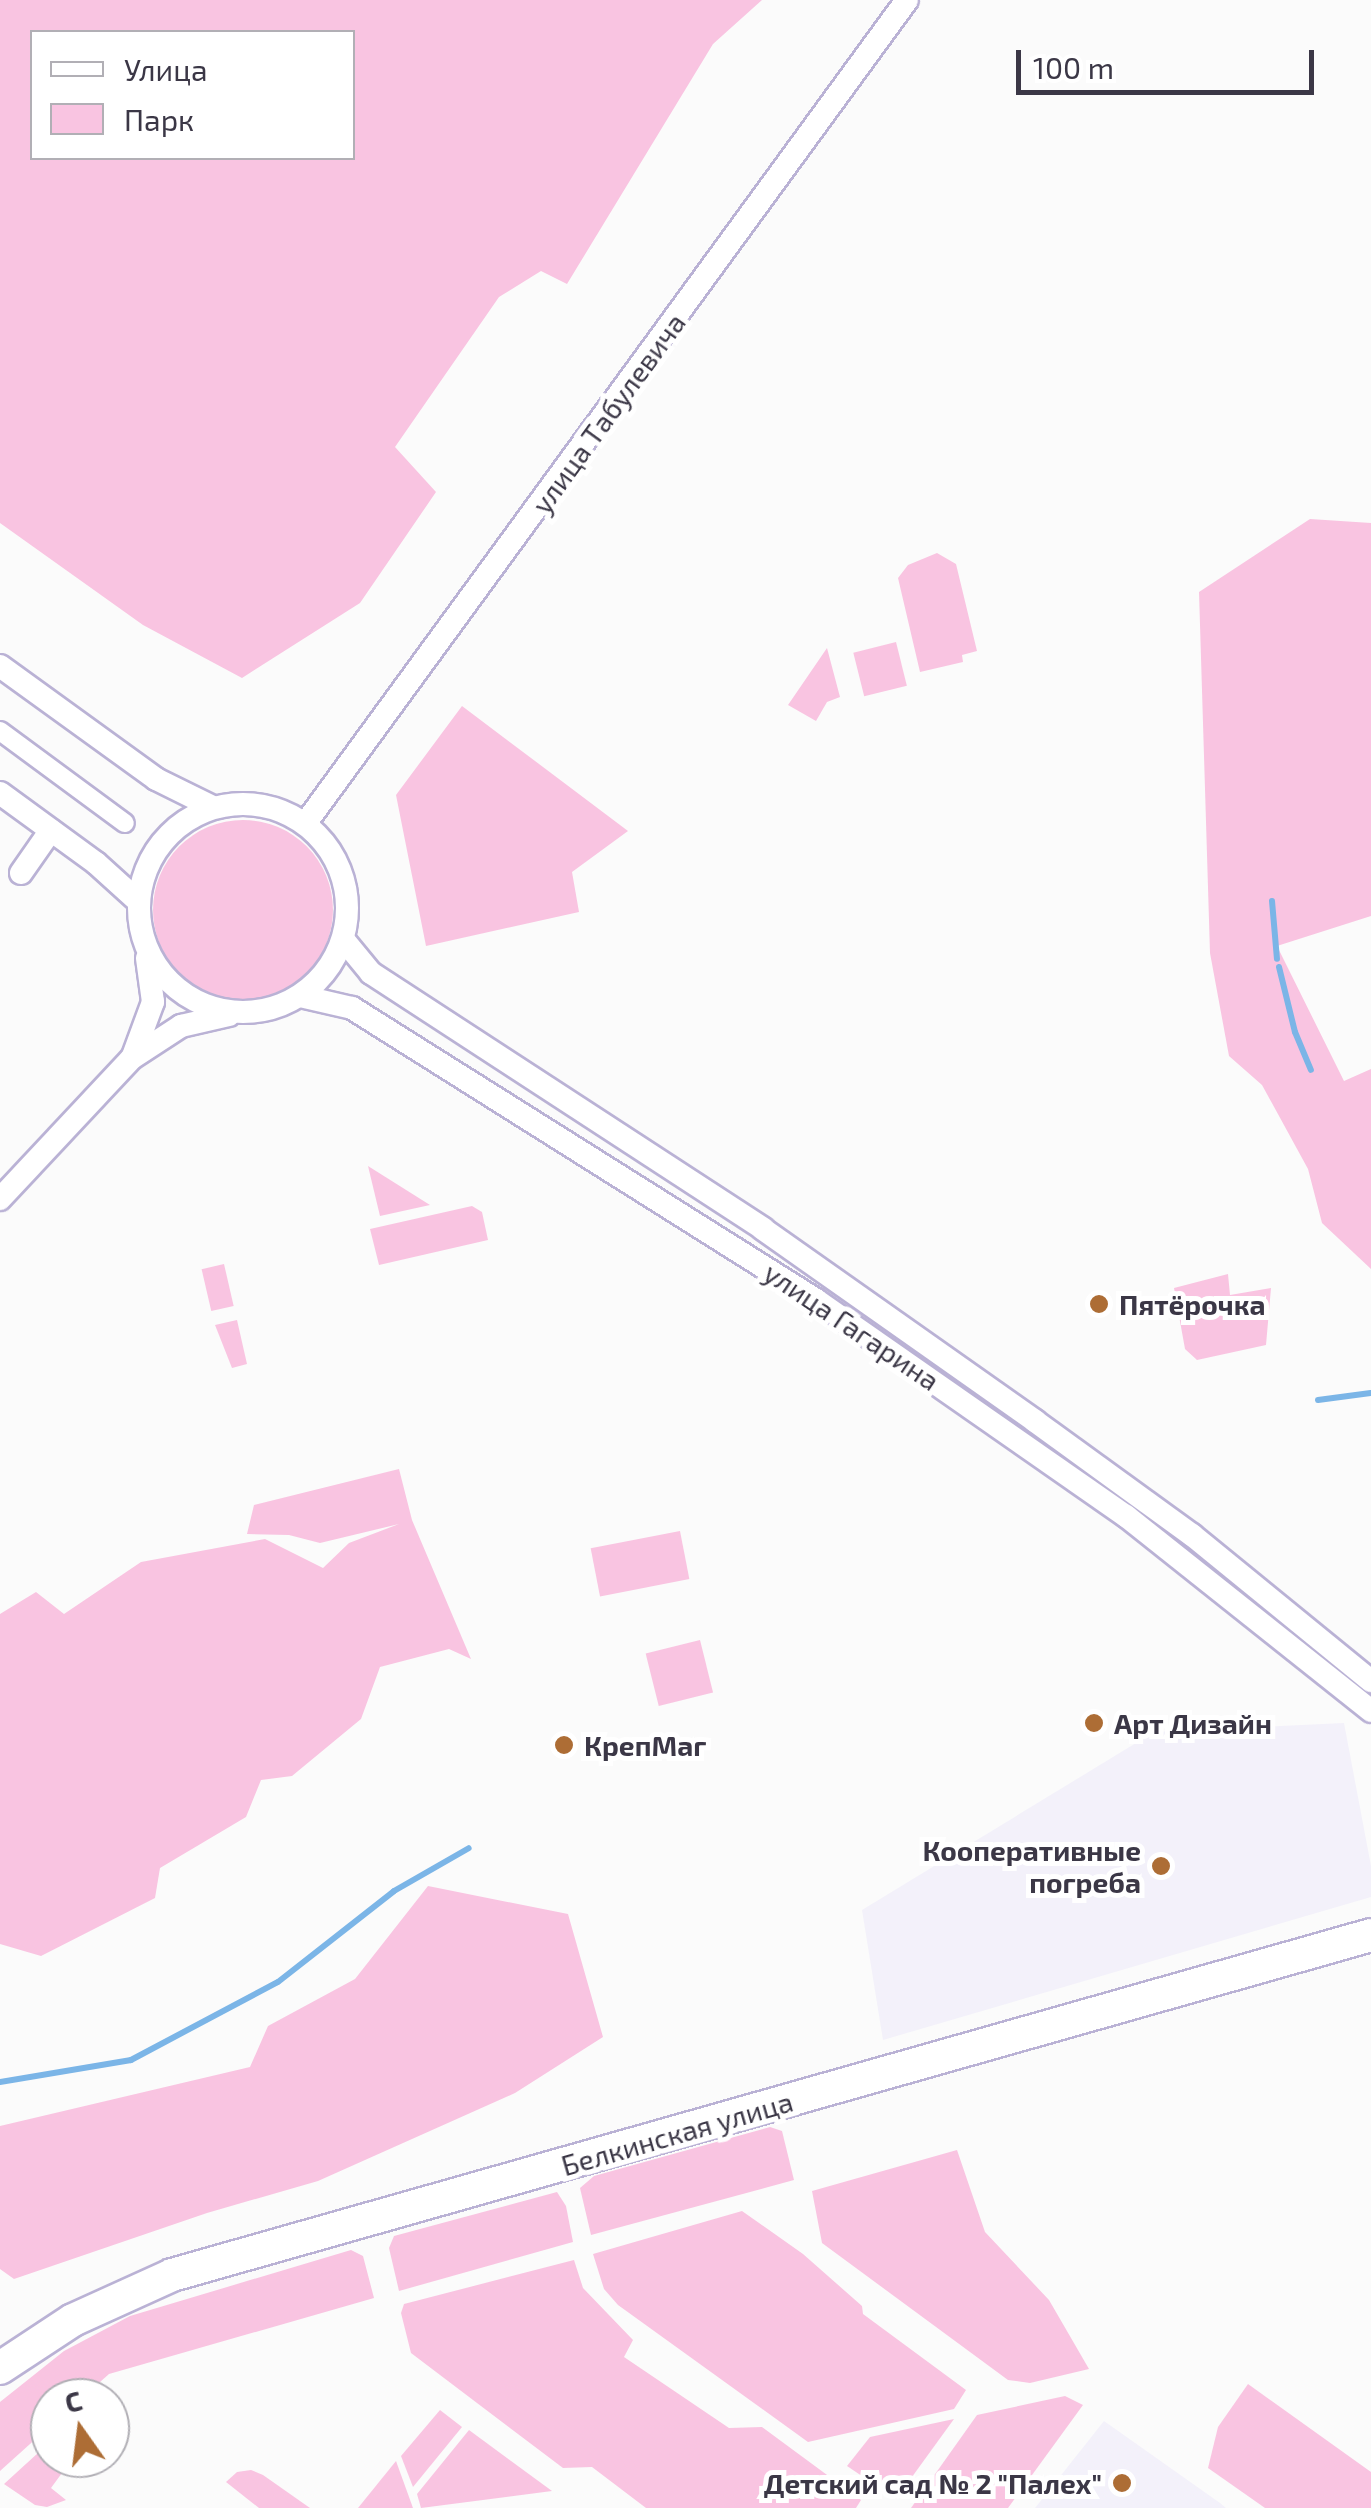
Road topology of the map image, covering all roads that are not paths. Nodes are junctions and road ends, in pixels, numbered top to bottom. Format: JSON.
{"nodes":[{"id":1,"x":907,"y":0,"type":"edge"},
{"id":2,"x":0,"y":666,"type":"edge"},
{"id":3,"x":0,"y":730,"type":"edge"},
{"id":4,"x":0,"y":793,"type":"edge"},
{"id":5,"x":213,"y":807,"type":"junction"},
{"id":6,"x":125,"y":822,"type":"dead end"},
{"id":7,"x":305,"y":824,"type":"junction"},
{"id":8,"x":50,"y":830,"type":"junction"},
{"id":9,"x":21,"y":873,"type":"dead end"},
{"id":10,"x":138,"y":901,"type":"junction"},
{"id":11,"x":343,"y":939,"type":"junction"},
{"id":12,"x":146,"y":949,"type":"junction"},
{"id":13,"x":300,"y":996,"type":"junction"},
{"id":14,"x":238,"y":1013,"type":"junction"},
{"id":15,"x":132,"y":1058,"type":"junction"},
{"id":16,"x":0,"y":1199,"type":"edge"},
{"id":17,"x":1371,"y":1681,"type":"edge"},
{"id":18,"x":1371,"y":1711,"type":"edge"},
{"id":19,"x":1371,"y":1935,"type":"edge"},
{"id":20,"x":0,"y":2368,"type":"edge"}],
"edges":[{"from":1,"to":7,"type":"street","name":"улица Табулевича"},
{"from":2,"to":5,"type":"street"},
{"from":3,"to":6,"type":"street"},
{"from":4,"to":8,"type":"street"},
{"from":5,"to":7,"type":"street"},
{"from":5,"to":10,"type":"street"},
{"from":7,"to":11,"type":"street"},
{"from":8,"to":9,"type":"street"},
{"from":8,"to":10,"type":"street"},
{"from":10,"to":12,"type":"street"},
{"from":11,"to":13,"type":"street"},
{"from":11,"to":17,"type":"street","name":"улица Гагарина"},
{"from":12,"to":14,"type":"street"},
{"from":12,"to":15,"type":"street"},
{"from":13,"to":14,"type":"street"},
{"from":13,"to":18,"type":"street","name":"улица Гагарина"},
{"from":14,"to":15,"type":"street"},
{"from":15,"to":16,"type":"street"},
{"from":19,"to":20,"type":"main road","name":"Белкинская улица"}]}
